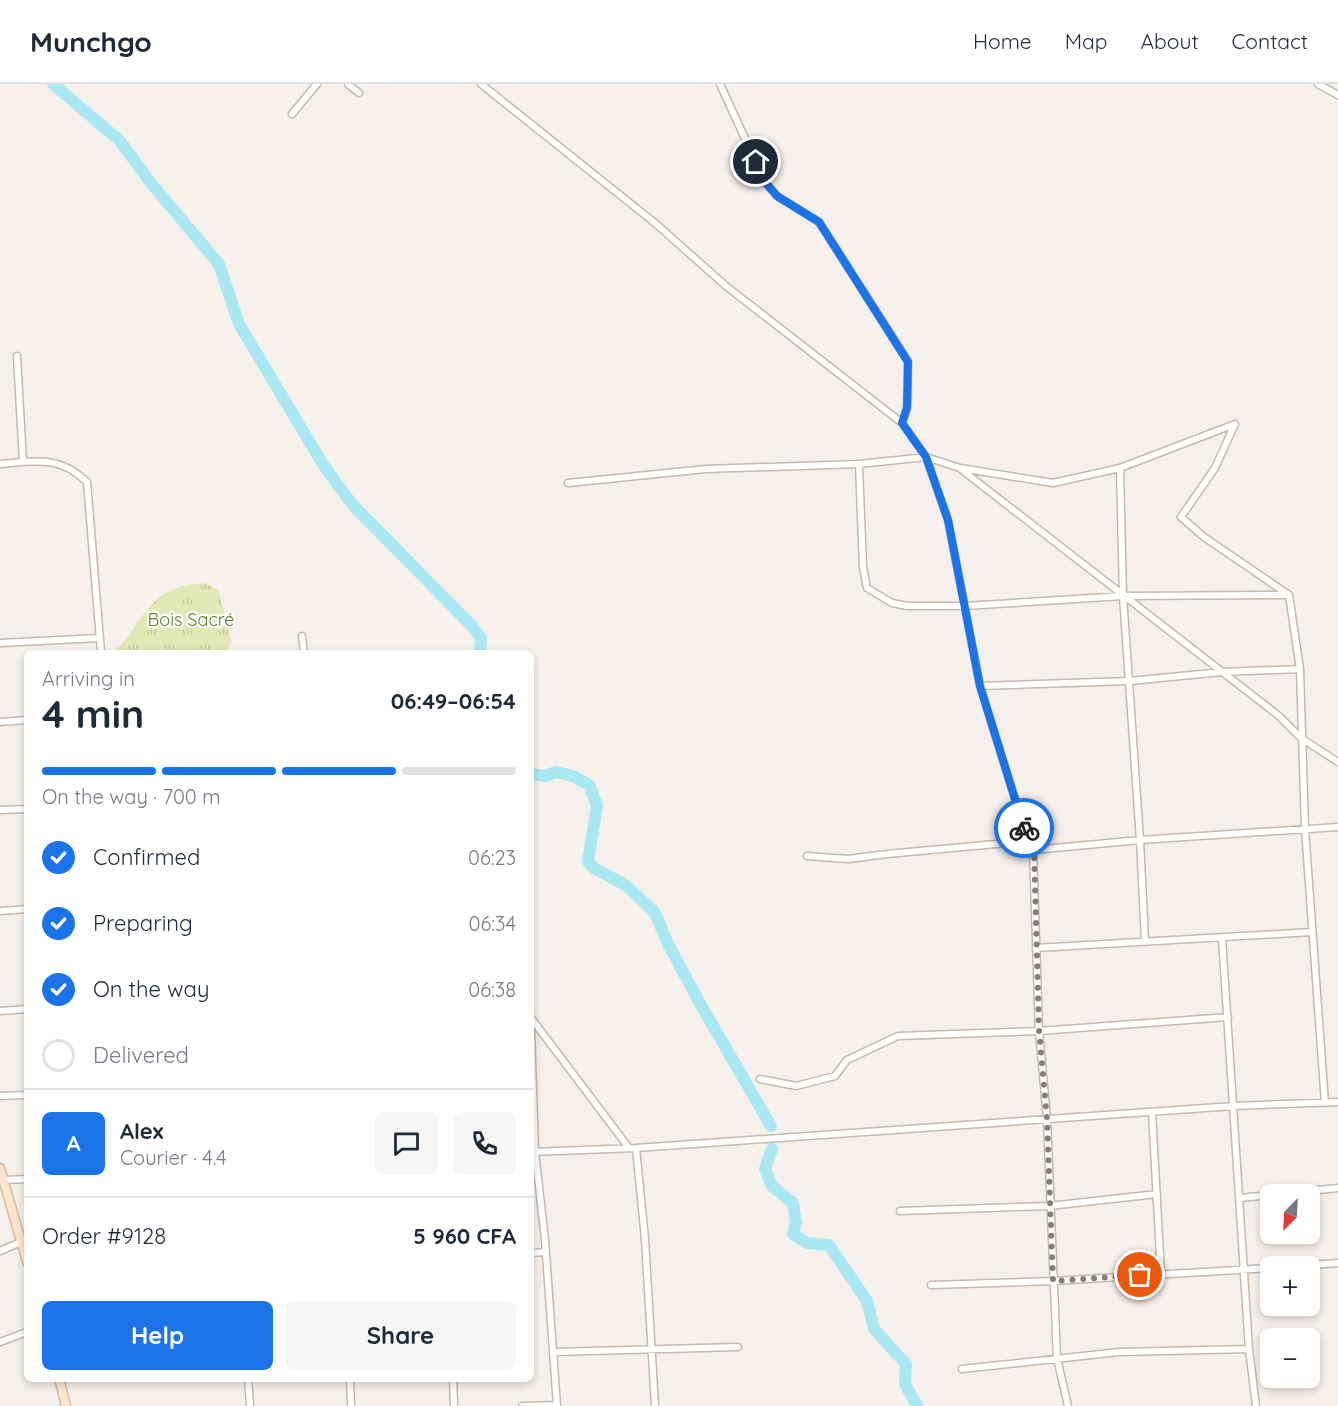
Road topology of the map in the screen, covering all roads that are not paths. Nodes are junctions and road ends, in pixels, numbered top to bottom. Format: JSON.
{"nodes":[{"id":1,"x":317,"y":84,"type":"edge"},
{"id":2,"x":348,"y":84,"type":"edge"},
{"id":3,"x":481,"y":84,"type":"edge"},
{"id":4,"x":720,"y":84,"type":"edge"},
{"id":5,"x":1318,"y":84,"type":"edge"},
{"id":6,"x":359,"y":93,"type":"dead end"},
{"id":7,"x":1338,"y":95,"type":"edge"},
{"id":8,"x":292,"y":114,"type":"dead end"},
{"id":9,"x":17,"y":356,"type":"dead end"},
{"id":10,"x":902,"y":423,"type":"junction"},
{"id":11,"x":926,"y":457,"type":"junction"},
{"id":12,"x":23,"y":462,"type":"junction"},
{"id":13,"x":0,"y":464,"type":"edge"},
{"id":14,"x":859,"y":464,"type":"junction"},
{"id":15,"x":960,"y":468,"type":"junction"},
{"id":16,"x":1120,"y":468,"type":"junction"},
{"id":17,"x":568,"y":483,"type":"dead end"},
{"id":18,"x":1288,"y":595,"type":"junction"},
{"id":19,"x":1123,"y":596,"type":"junction"},
{"id":20,"x":965,"y":606,"type":"junction"},
{"id":21,"x":302,"y":636,"type":"dead end"},
{"id":22,"x":99,"y":638,"type":"junction"},
{"id":23,"x":0,"y":643,"type":"edge"},
{"id":24,"x":100,"y":650,"type":"edge"},
{"id":25,"x":304,"y":650,"type":"edge"},
{"id":26,"x":1300,"y":669,"type":"junction"},
{"id":27,"x":1222,"y":672,"type":"junction"},
{"id":28,"x":1130,"y":681,"type":"junction"},
{"id":29,"x":980,"y":686,"type":"junction"},
{"id":30,"x":24,"y":720,"type":"edge"},
{"id":31,"x":0,"y":722,"type":"edge"},
{"id":32,"x":1301,"y":738,"type":"junction"},
{"id":33,"x":1338,"y":762,"type":"edge"},
{"id":34,"x":24,"y":809,"type":"edge"},
{"id":35,"x":0,"y":810,"type":"edge"},
{"id":36,"x":1338,"y":827,"type":"edge"},
{"id":37,"x":1305,"y":829,"type":"junction"},
{"id":38,"x":1140,"y":840,"type":"junction"},
{"id":39,"x":1028,"y":841,"type":"junction"},
{"id":40,"x":1034,"y":850,"type":"junction"},
{"id":41,"x":807,"y":856,"type":"dead end"},
{"id":42,"x":24,"y":909,"type":"edge"},
{"id":43,"x":0,"y":911,"type":"edge"},
{"id":44,"x":1312,"y":932,"type":"junction"},
{"id":45,"x":1222,"y":938,"type":"junction"},
{"id":46,"x":1145,"y":941,"type":"junction"},
{"id":47,"x":1036,"y":948,"type":"junction"},
{"id":48,"x":24,"y":1009,"type":"edge"},
{"id":49,"x":0,"y":1011,"type":"edge"},
{"id":50,"x":1228,"y":1017,"type":"junction"},
{"id":51,"x":534,"y":1022,"type":"edge"},
{"id":52,"x":1039,"y":1030,"type":"junction"},
{"id":53,"x":760,"y":1080,"type":"dead end"},
{"id":54,"x":24,"y":1095,"type":"edge"},
{"id":55,"x":0,"y":1096,"type":"edge"},
{"id":56,"x":1338,"y":1102,"type":"edge"},
{"id":57,"x":1325,"y":1103,"type":"junction"},
{"id":58,"x":1234,"y":1106,"type":"junction"},
{"id":59,"x":1152,"y":1112,"type":"junction"},
{"id":60,"x":1047,"y":1119,"type":"junction"},
{"id":61,"x":633,"y":1148,"type":"junction"},
{"id":62,"x":534,"y":1151,"type":"edge"},
{"id":63,"x":534,"y":1159,"type":"edge"},
{"id":64,"x":0,"y":1168,"type":"edge"},
{"id":65,"x":24,"y":1179,"type":"edge"},
{"id":66,"x":4,"y":1180,"type":"junction"},
{"id":67,"x":1338,"y":1188,"type":"edge"},
{"id":68,"x":1320,"y":1190,"type":"edge"},
{"id":69,"x":1157,"y":1194,"type":"junction"},
{"id":70,"x":1260,"y":1196,"type":"edge"},
{"id":71,"x":1240,"y":1198,"type":"junction"},
{"id":72,"x":1049,"y":1206,"type":"junction"},
{"id":73,"x":900,"y":1212,"type":"dead end"},
{"id":74,"x":21,"y":1242,"type":"junction"},
{"id":75,"x":0,"y":1251,"type":"edge"},
{"id":76,"x":24,"y":1252,"type":"edge"},
{"id":77,"x":546,"y":1252,"type":"junction"},
{"id":78,"x":534,"y":1253,"type":"edge"},
{"id":79,"x":1338,"y":1263,"type":"edge"},
{"id":80,"x":1320,"y":1264,"type":"edge"},
{"id":81,"x":1260,"y":1269,"type":"edge"},
{"id":82,"x":1244,"y":1270,"type":"junction"},
{"id":83,"x":1161,"y":1274,"type":"junction"},
{"id":84,"x":1053,"y":1281,"type":"junction"},
{"id":85,"x":931,"y":1285,"type":"dead end"},
{"id":86,"x":24,"y":1333,"type":"edge"},
{"id":87,"x":0,"y":1342,"type":"edge"},
{"id":88,"x":738,"y":1347,"type":"dead end"},
{"id":89,"x":652,"y":1348,"type":"junction"},
{"id":90,"x":1250,"y":1348,"type":"junction"},
{"id":91,"x":554,"y":1352,"type":"junction"},
{"id":92,"x":1057,"y":1358,"type":"junction"},
{"id":93,"x":962,"y":1369,"type":"dead end"},
{"id":94,"x":60,"y":1382,"type":"edge"},
{"id":95,"x":248,"y":1382,"type":"edge"},
{"id":96,"x":350,"y":1382,"type":"edge"},
{"id":97,"x":453,"y":1382,"type":"edge"},
{"id":98,"x":66,"y":1406,"type":"edge"},
{"id":99,"x":250,"y":1406,"type":"edge"},
{"id":100,"x":351,"y":1406,"type":"edge"},
{"id":101,"x":454,"y":1406,"type":"edge"},
{"id":102,"x":522,"y":1406,"type":"edge"},
{"id":103,"x":557,"y":1406,"type":"edge"},
{"id":104,"x":655,"y":1406,"type":"edge"},
{"id":105,"x":1068,"y":1406,"type":"edge"},
{"id":106,"x":1256,"y":1406,"type":"edge"}],
"edges":[{"from":1,"to":8,"type":"street"},
{"from":2,"to":6,"type":"street"},
{"from":3,"to":10,"type":"street"},
{"from":4,"to":10,"type":"street"},
{"from":5,"to":7,"type":"street"},
{"from":9,"to":12,"type":"street"},
{"from":10,"to":11,"type":"street"},
{"from":11,"to":14,"type":"street"},
{"from":11,"to":15,"type":"street"},
{"from":11,"to":20,"type":"street"},
{"from":12,"to":13,"type":"street"},
{"from":12,"to":22,"type":"street"},
{"from":14,"to":17,"type":"street"},
{"from":14,"to":20,"type":"street"},
{"from":15,"to":16,"type":"street"},
{"from":15,"to":19,"type":"street"},
{"from":16,"to":18,"type":"street"},
{"from":16,"to":19,"type":"street"},
{"from":18,"to":19,"type":"street"},
{"from":18,"to":26,"type":"street"},
{"from":19,"to":20,"type":"street"},
{"from":19,"to":27,"type":"street"},
{"from":19,"to":28,"type":"street"},
{"from":20,"to":29,"type":"street"},
{"from":21,"to":25,"type":"street"},
{"from":22,"to":23,"type":"street"},
{"from":22,"to":24,"type":"street"},
{"from":26,"to":27,"type":"street"},
{"from":26,"to":32,"type":"street"},
{"from":27,"to":28,"type":"street"},
{"from":27,"to":32,"type":"street"},
{"from":28,"to":29,"type":"street"},
{"from":28,"to":38,"type":"street"},
{"from":29,"to":39,"type":"street"},
{"from":30,"to":31,"type":"street"},
{"from":32,"to":33,"type":"street"},
{"from":32,"to":37,"type":"street"},
{"from":34,"to":35,"type":"street"},
{"from":36,"to":37,"type":"street"},
{"from":37,"to":38,"type":"street"},
{"from":37,"to":44,"type":"street"},
{"from":38,"to":40,"type":"street"},
{"from":38,"to":46,"type":"street"},
{"from":39,"to":40,"type":"street"},
{"from":39,"to":41,"type":"street"},
{"from":40,"to":47,"type":"street"},
{"from":42,"to":43,"type":"street"},
{"from":44,"to":45,"type":"street"},
{"from":44,"to":57,"type":"street"},
{"from":45,"to":46,"type":"street"},
{"from":45,"to":50,"type":"street"},
{"from":46,"to":47,"type":"street"},
{"from":47,"to":52,"type":"street"},
{"from":48,"to":49,"type":"street"},
{"from":50,"to":52,"type":"street"},
{"from":50,"to":58,"type":"street"},
{"from":51,"to":61,"type":"street"},
{"from":52,"to":53,"type":"street"},
{"from":52,"to":60,"type":"street"},
{"from":54,"to":55,"type":"street"},
{"from":56,"to":57,"type":"street"},
{"from":57,"to":58,"type":"street"},
{"from":58,"to":59,"type":"street"},
{"from":58,"to":71,"type":"street"},
{"from":59,"to":60,"type":"street"},
{"from":59,"to":69,"type":"street"},
{"from":60,"to":61,"type":"street"},
{"from":60,"to":72,"type":"street"},
{"from":61,"to":62,"type":"street"},
{"from":61,"to":89,"type":"street"},
{"from":63,"to":77,"type":"street"},
{"from":64,"to":66,"type":"main road"},
{"from":65,"to":66,"type":"street"},
{"from":66,"to":74,"type":"main road"},
{"from":67,"to":68,"type":"street"},
{"from":69,"to":72,"type":"street"},
{"from":69,"to":83,"type":"street"},
{"from":70,"to":71,"type":"street"},
{"from":71,"to":82,"type":"street"},
{"from":72,"to":73,"type":"street"},
{"from":72,"to":84,"type":"street"},
{"from":74,"to":75,"type":"street"},
{"from":74,"to":76,"type":"main road"},
{"from":77,"to":78,"type":"street"},
{"from":77,"to":91,"type":"street"},
{"from":79,"to":80,"type":"street"},
{"from":81,"to":82,"type":"street"},
{"from":82,"to":83,"type":"street"},
{"from":82,"to":90,"type":"street"},
{"from":83,"to":84,"type":"street"},
{"from":84,"to":85,"type":"street"},
{"from":84,"to":92,"type":"street"},
{"from":86,"to":87,"type":"street"},
{"from":88,"to":89,"type":"street"},
{"from":89,"to":91,"type":"street"},
{"from":89,"to":104,"type":"street"},
{"from":90,"to":92,"type":"street"},
{"from":90,"to":106,"type":"street"},
{"from":91,"to":103,"type":"street"},
{"from":92,"to":93,"type":"street"},
{"from":92,"to":105,"type":"street"},
{"from":94,"to":98,"type":"main road"},
{"from":95,"to":99,"type":"street"},
{"from":96,"to":100,"type":"street"},
{"from":97,"to":101,"type":"street"},
{"from":102,"to":103,"type":"street"}]}
